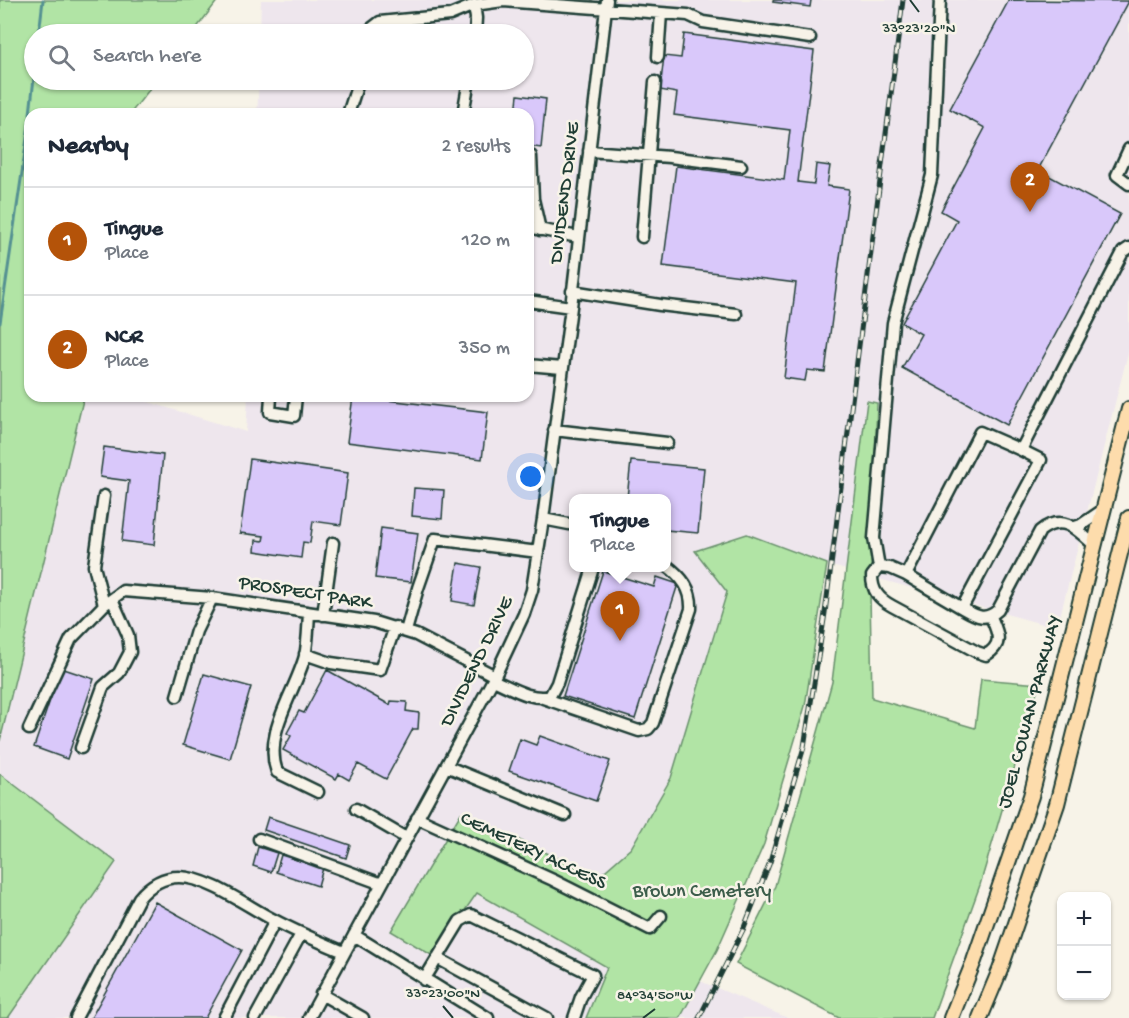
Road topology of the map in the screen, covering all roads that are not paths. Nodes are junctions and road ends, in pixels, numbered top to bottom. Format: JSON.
{"nodes":[{"id":1,"x":940,"y":0,"type":"edge"},
{"id":2,"x":474,"y":5,"type":"junction"},
{"id":3,"x":606,"y":5,"type":"edge"},
{"id":4,"x":661,"y":13,"type":"junction"},
{"id":5,"x":377,"y":24,"type":"edge"},
{"id":6,"x":476,"y":24,"type":"edge"},
{"id":7,"x":810,"y":38,"type":"dead end"},
{"id":8,"x":658,"y":57,"type":"dead end"},
{"id":9,"x":655,"y":82,"type":"dead end"},
{"id":10,"x":356,"y":90,"type":"edge"},
{"id":11,"x":467,"y":90,"type":"edge"},
{"id":12,"x":350,"y":108,"type":"edge"},
{"id":13,"x":464,"y":108,"type":"edge"},
{"id":14,"x":1129,"y":149,"type":"edge"},
{"id":15,"x":589,"y":151,"type":"junction"},
{"id":16,"x":648,"y":156,"type":"junction"},
{"id":17,"x":741,"y":166,"type":"dead end"},
{"id":18,"x":1129,"y":184,"type":"edge"},
{"id":19,"x":534,"y":203,"type":"edge"},
{"id":20,"x":534,"y":228,"type":"edge"},
{"id":21,"x":540,"y":230,"type":"junction"},
{"id":22,"x":578,"y":237,"type":"junction"},
{"id":23,"x":642,"y":237,"type":"dead end"},
{"id":24,"x":1129,"y":248,"type":"edge"},
{"id":25,"x":572,"y":291,"type":"junction"},
{"id":26,"x":534,"y":302,"type":"edge"},
{"id":27,"x":571,"y":306,"type":"junction"},
{"id":28,"x":736,"y":314,"type":"dead end"},
{"id":29,"x":534,"y":366,"type":"edge"},
{"id":30,"x":562,"y":368,"type":"junction"},
{"id":31,"x":271,"y":402,"type":"edge"},
{"id":32,"x":295,"y":402,"type":"edge"},
{"id":33,"x":1129,"y":409,"type":"edge"},
{"id":34,"x":554,"y":430,"type":"junction"},
{"id":35,"x":667,"y":443,"type":"dead end"},
{"id":36,"x":1021,"y":450,"type":"junction"},
{"id":37,"x":104,"y":496,"type":"dead end"},
{"id":38,"x":1103,"y":510,"type":"junction"},
{"id":39,"x":1129,"y":518,"type":"edge"},
{"id":40,"x":543,"y":519,"type":"junction"},
{"id":41,"x":569,"y":524,"type":"edge"},
{"id":42,"x":1075,"y":526,"type":"junction"},
{"id":43,"x":333,"y":543,"type":"dead end"},
{"id":44,"x":1094,"y":544,"type":"junction"},
{"id":45,"x":538,"y":552,"type":"junction"},
{"id":46,"x":879,"y":567,"type":"junction"},
{"id":47,"x":671,"y":569,"type":"edge"},
{"id":48,"x":591,"y":572,"type":"edge"},
{"id":49,"x":906,"y":575,"type":"junction"},
{"id":50,"x":212,"y":597,"type":"junction"},
{"id":51,"x":108,"y":602,"type":"junction"},
{"id":52,"x":962,"y":608,"type":"junction"},
{"id":53,"x":309,"y":613,"type":"junction"},
{"id":54,"x":323,"y":615,"type":"junction"},
{"id":55,"x":991,"y":616,"type":"junction"},
{"id":56,"x":394,"y":627,"type":"junction"},
{"id":57,"x":406,"y":631,"type":"junction"},
{"id":58,"x":305,"y":654,"type":"junction"},
{"id":59,"x":494,"y":678,"type":"junction"},
{"id":60,"x":177,"y":696,"type":"dead end"},
{"id":61,"x":543,"y":698,"type":"junction"},
{"id":62,"x":29,"y":729,"type":"dead end"},
{"id":63,"x":81,"y":748,"type":"dead end"},
{"id":64,"x":447,"y":766,"type":"junction"},
{"id":65,"x":318,"y":792,"type":"dead end"},
{"id":66,"x":356,"y":809,"type":"dead end"},
{"id":67,"x":566,"y":815,"type":"dead end"},
{"id":68,"x":417,"y":818,"type":"junction"},
{"id":69,"x":406,"y":838,"type":"junction"},
{"id":70,"x":259,"y":840,"type":"dead end"},
{"id":71,"x":382,"y":884,"type":"junction"},
{"id":72,"x":661,"y":916,"type":"dead end"},
{"id":73,"x":275,"y":921,"type":"junction"},
{"id":74,"x":301,"y":934,"type":"junction"},
{"id":75,"x":354,"y":935,"type":"junction"},
{"id":76,"x":344,"y":952,"type":"junction"},
{"id":77,"x":437,"y":958,"type":"junction"},
{"id":78,"x":424,"y":980,"type":"junction"},
{"id":79,"x":321,"y":994,"type":"junction"},
{"id":80,"x":76,"y":1018,"type":"edge"},
{"id":81,"x":224,"y":1018,"type":"edge"},
{"id":82,"x":255,"y":1018,"type":"edge"},
{"id":83,"x":309,"y":1018,"type":"edge"},
{"id":84,"x":363,"y":1018,"type":"edge"},
{"id":85,"x":489,"y":1018,"type":"edge"},
{"id":86,"x":547,"y":1018,"type":"edge"},
{"id":87,"x":574,"y":1018,"type":"edge"},
{"id":88,"x":951,"y":1018,"type":"edge"},
{"id":89,"x":980,"y":1018,"type":"edge"}],
"edges":[{"from":1,"to":46,"type":"street"},
{"from":2,"to":3,"type":"street"},
{"from":2,"to":5,"type":"street"},
{"from":2,"to":6,"type":"street"},
{"from":3,"to":4,"type":"street"},
{"from":3,"to":15,"type":"street","name":"DIVIDEND DRIVE"},
{"from":4,"to":7,"type":"street"},
{"from":4,"to":8,"type":"street"},
{"from":9,"to":16,"type":"street"},
{"from":10,"to":12,"type":"street"},
{"from":11,"to":13,"type":"street"},
{"from":14,"to":18,"type":"street"},
{"from":15,"to":16,"type":"street"},
{"from":15,"to":22,"type":"street","name":"DIVIDEND DRIVE"},
{"from":16,"to":17,"type":"street"},
{"from":16,"to":23,"type":"street"},
{"from":19,"to":21,"type":"street"},
{"from":20,"to":21,"type":"street"},
{"from":21,"to":22,"type":"street"},
{"from":22,"to":25,"type":"street","name":"DIVIDEND DRIVE"},
{"from":24,"to":36,"type":"street"},
{"from":25,"to":27,"type":"street","name":"DIVIDEND DRIVE"},
{"from":25,"to":28,"type":"street"},
{"from":26,"to":27,"type":"street"},
{"from":27,"to":30,"type":"street","name":"DIVIDEND DRIVE"},
{"from":29,"to":30,"type":"street"},
{"from":30,"to":34,"type":"street","name":"DIVIDEND DRIVE"},
{"from":31,"to":32,"type":"street"},
{"from":33,"to":38,"type":"main road","name":"JOEL COWAN PARKWAY"},
{"from":34,"to":35,"type":"street"},
{"from":34,"to":40,"type":"street","name":"DIVIDEND DRIVE"},
{"from":36,"to":49,"type":"street"},
{"from":36,"to":52,"type":"street"},
{"from":37,"to":51,"type":"street"},
{"from":38,"to":42,"type":"street"},
{"from":38,"to":44,"type":"main road","name":"JOEL COWAN PARKWAY"},
{"from":39,"to":89,"type":"main road"},
{"from":40,"to":41,"type":"street"},
{"from":40,"to":45,"type":"street","name":"DIVIDEND DRIVE"},
{"from":42,"to":44,"type":"street"},
{"from":42,"to":55,"type":"street"},
{"from":43,"to":54,"type":"street"},
{"from":44,"to":88,"type":"main road","name":"JOEL COWAN PARKWAY"},
{"from":45,"to":57,"type":"street"},
{"from":45,"to":59,"type":"street","name":"DIVIDEND DRIVE"},
{"from":46,"to":49,"type":"street"},
{"from":46,"to":55,"type":"street"},
{"from":47,"to":61,"type":"street","name":"PROSPECT PARK"},
{"from":48,"to":61,"type":"street"},
{"from":49,"to":52,"type":"street"},
{"from":50,"to":51,"type":"street","name":"PROSPECT PARK"},
{"from":50,"to":53,"type":"street","name":"PROSPECT PARK"},
{"from":50,"to":60,"type":"street"},
{"from":51,"to":62,"type":"street"},
{"from":51,"to":63,"type":"street"},
{"from":52,"to":55,"type":"street"},
{"from":53,"to":54,"type":"street","name":"PROSPECT PARK"},
{"from":53,"to":58,"type":"street"},
{"from":54,"to":56,"type":"street","name":"PROSPECT PARK"},
{"from":56,"to":57,"type":"street","name":"PROSPECT PARK"},
{"from":56,"to":58,"type":"street"},
{"from":57,"to":59,"type":"street","name":"PROSPECT PARK"},
{"from":58,"to":65,"type":"street"},
{"from":59,"to":61,"type":"street","name":"PROSPECT PARK"},
{"from":59,"to":64,"type":"street","name":"DIVIDEND DRIVE"},
{"from":64,"to":67,"type":"street"},
{"from":64,"to":68,"type":"street","name":"DIVIDEND DRIVE"},
{"from":66,"to":69,"type":"street"},
{"from":68,"to":69,"type":"street","name":"DIVIDEND DRIVE"},
{"from":68,"to":72,"type":"street","name":"CEMETERY ACCESS"},
{"from":69,"to":71,"type":"street","name":"DIVIDEND DRIVE"},
{"from":70,"to":71,"type":"street"},
{"from":71,"to":75,"type":"street","name":"DIVIDEND DRIVE"},
{"from":73,"to":74,"type":"street"},
{"from":73,"to":80,"type":"street"},
{"from":73,"to":81,"type":"street"},
{"from":74,"to":76,"type":"street"},
{"from":74,"to":82,"type":"street"},
{"from":75,"to":76,"type":"street","name":"DIVIDEND DRIVE"},
{"from":75,"to":78,"type":"street"},
{"from":76,"to":79,"type":"street","name":"DIVIDEND DRIVE"},
{"from":77,"to":78,"type":"street"},
{"from":77,"to":86,"type":"street"},
{"from":77,"to":87,"type":"street"},
{"from":78,"to":85,"type":"street"},
{"from":79,"to":83,"type":"street","name":"DIVIDEND DRIVE"},
{"from":79,"to":84,"type":"street"}]}
